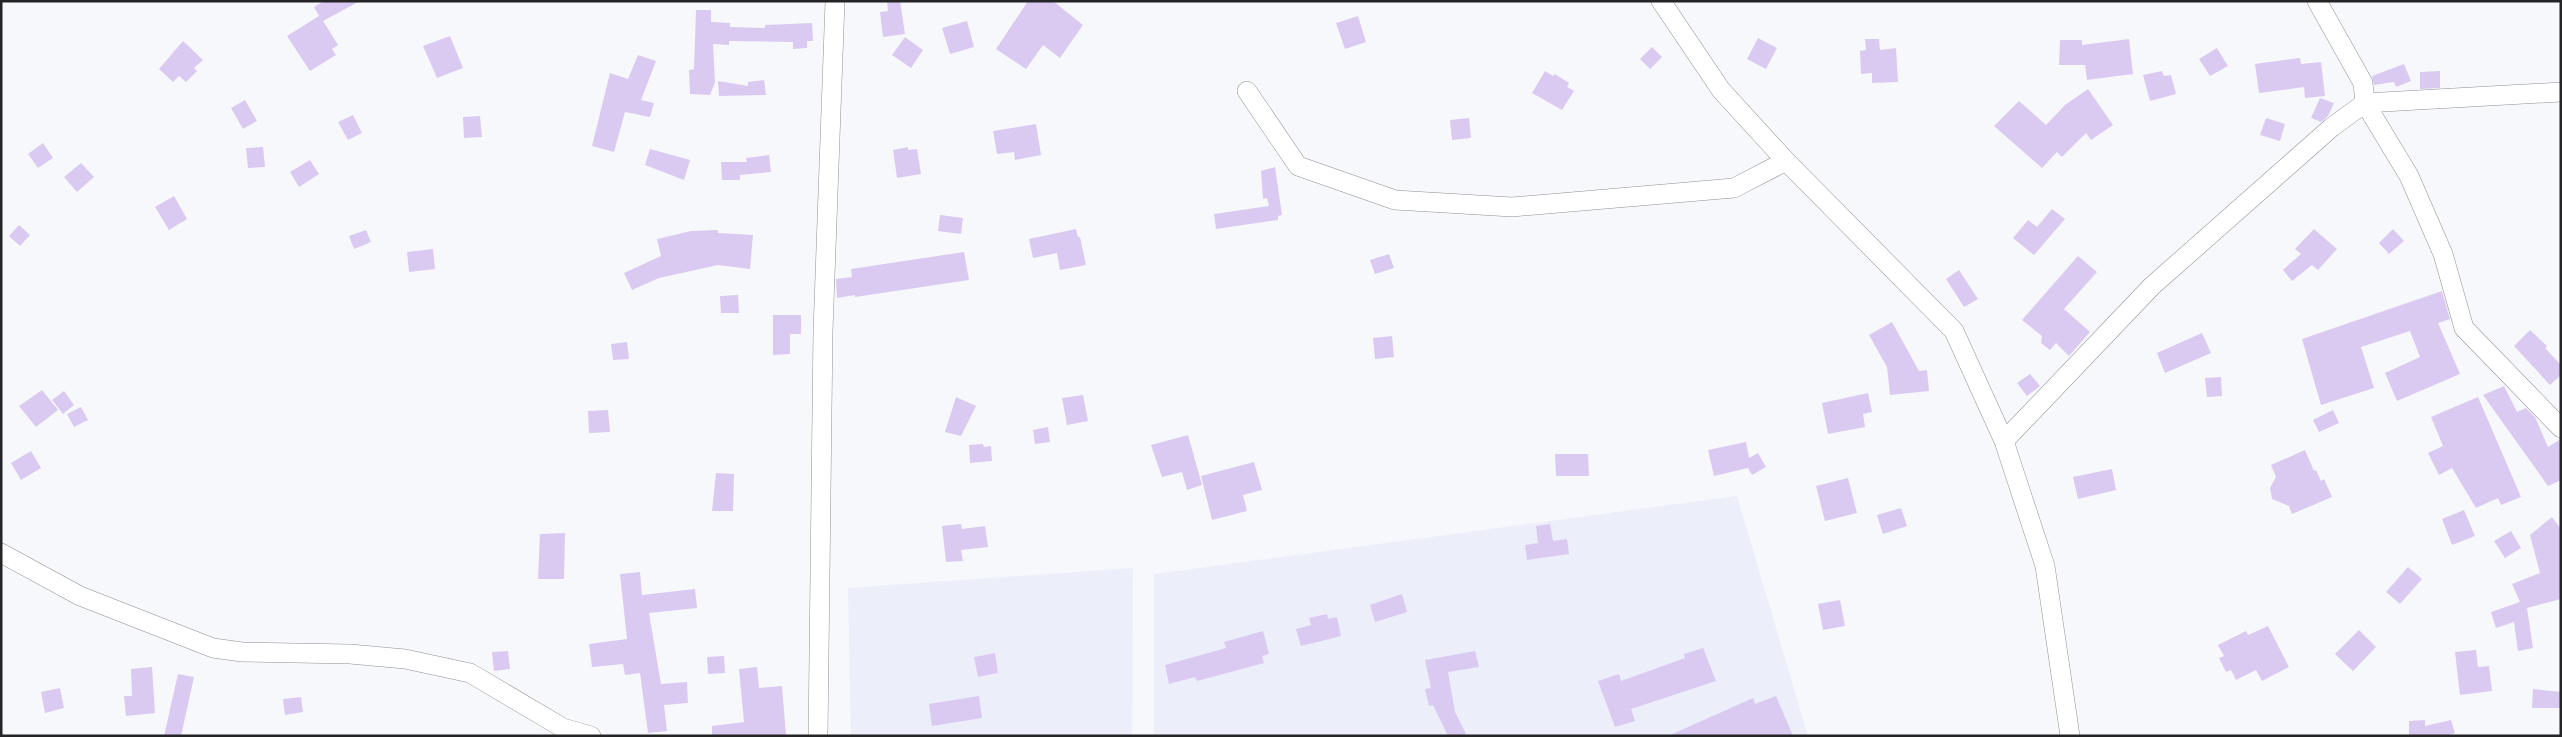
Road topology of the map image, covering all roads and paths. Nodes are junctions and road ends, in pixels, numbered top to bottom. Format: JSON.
{"nodes":[{"id":1,"x":835,"y":1,"type":"edge"},
{"id":2,"x":1660,"y":1,"type":"edge"},
{"id":3,"x":2317,"y":1,"type":"edge"},
{"id":4,"x":1247,"y":91,"type":"dead end"},
{"id":5,"x":2561,"y":92,"type":"edge"},
{"id":6,"x":2366,"y":102,"type":"junction"},
{"id":7,"x":1786,"y":160,"type":"junction"},
{"id":8,"x":2561,"y":428,"type":"edge"},
{"id":9,"x":2004,"y":441,"type":"junction"},
{"id":10,"x":1,"y":553,"type":"edge"},
{"id":11,"x":591,"y":736,"type":"edge"},
{"id":12,"x":818,"y":736,"type":"edge"},
{"id":13,"x":2070,"y":736,"type":"edge"}],
"edges":[{"from":1,"to":12,"type":"street"},
{"from":2,"to":7,"type":"street"},
{"from":3,"to":6,"type":"street"},
{"from":4,"to":7,"type":"street"},
{"from":5,"to":6,"type":"street"},
{"from":6,"to":8,"type":"street"},
{"from":6,"to":9,"type":"street"},
{"from":7,"to":9,"type":"street"},
{"from":9,"to":13,"type":"street"},
{"from":10,"to":11,"type":"street"}]}
